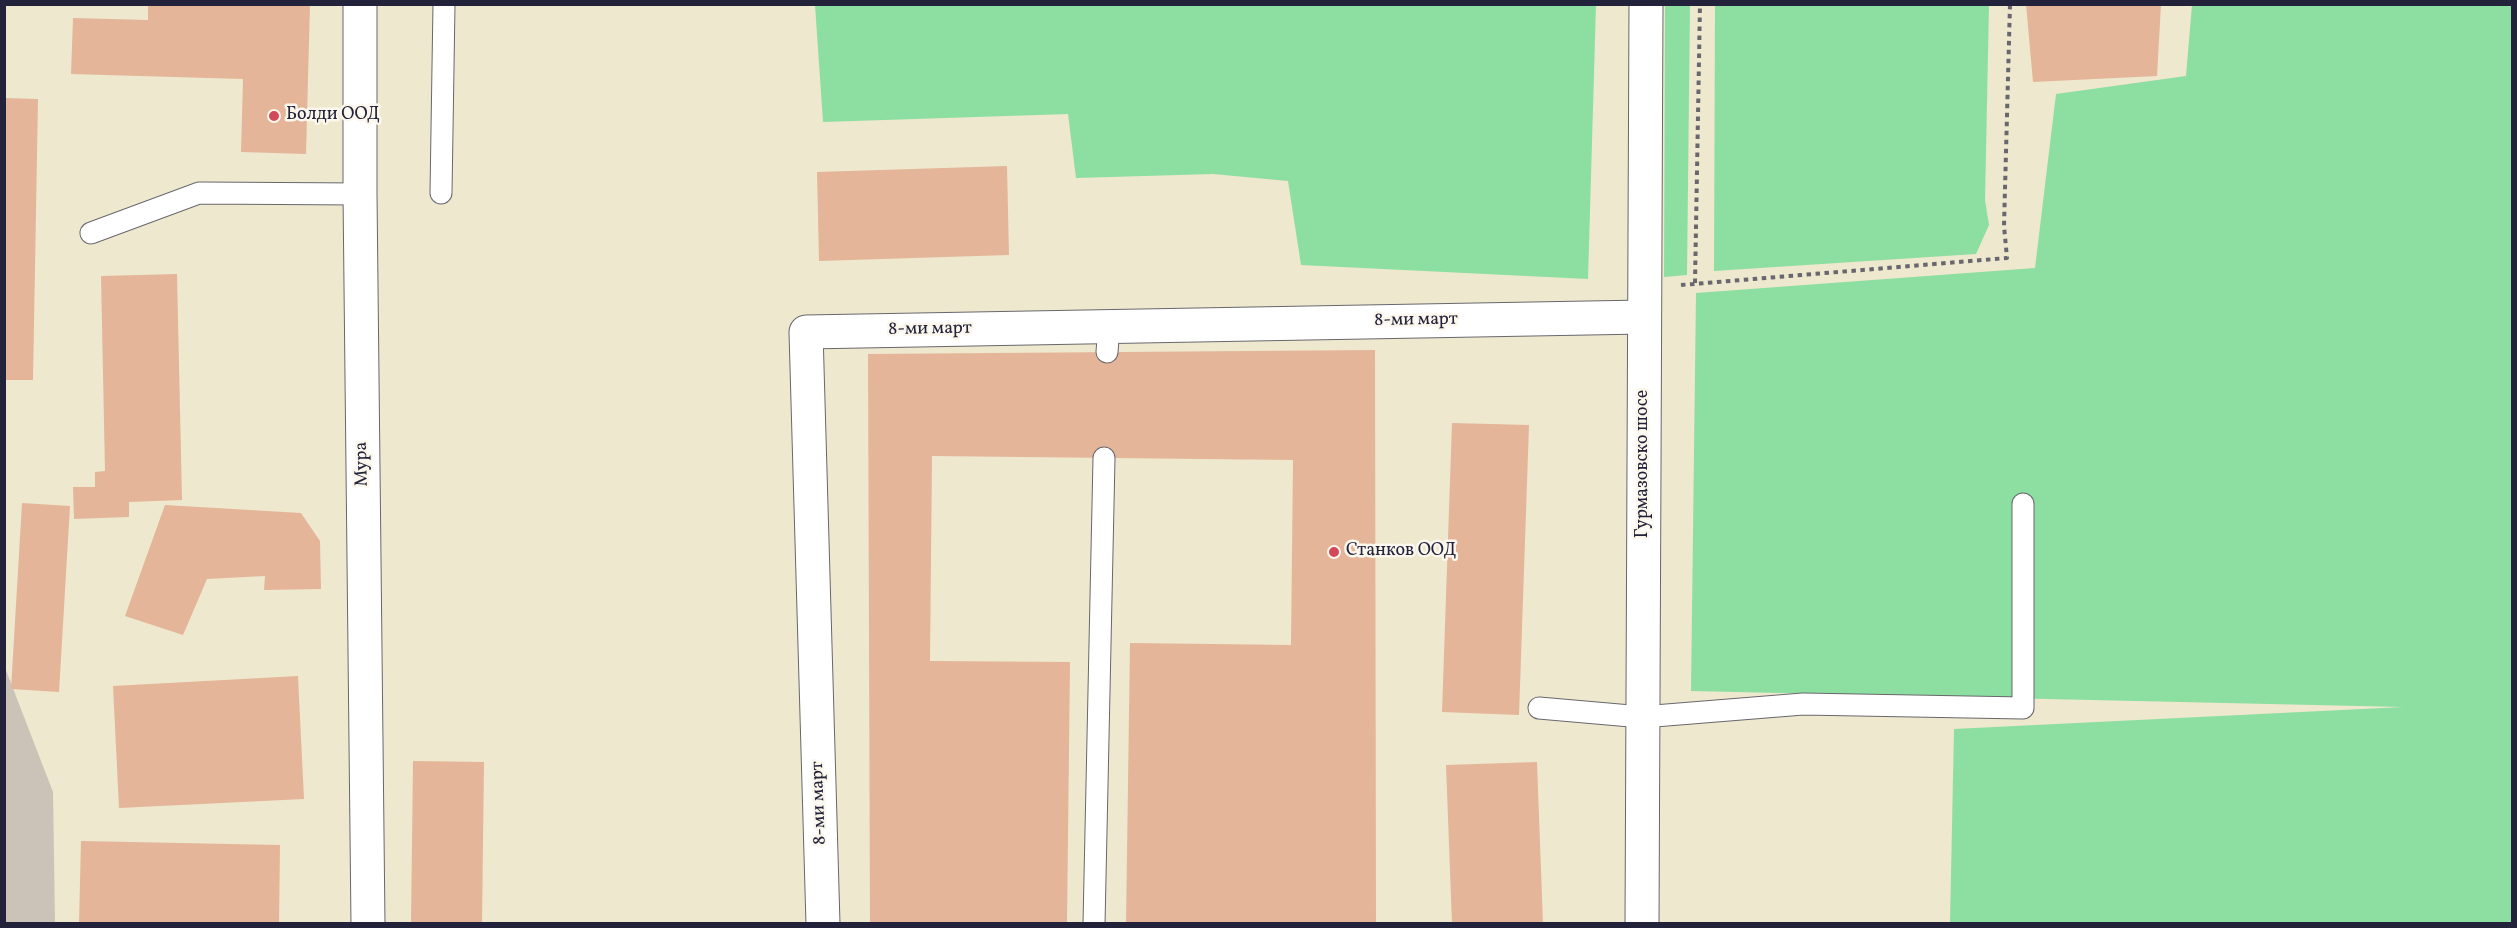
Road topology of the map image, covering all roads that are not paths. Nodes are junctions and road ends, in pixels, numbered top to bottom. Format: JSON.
{"nodes":[{"id":1,"x":360,"y":4,"type":"edge"},
{"id":2,"x":444,"y":4,"type":"edge"},
{"id":3,"x":1646,"y":4,"type":"edge"},
{"id":4,"x":441,"y":193,"type":"dead end"},
{"id":5,"x":360,"y":194,"type":"junction"},
{"id":6,"x":91,"y":233,"type":"dead end"},
{"id":7,"x":1644,"y":303,"type":"junction"},
{"id":8,"x":1104,"y":458,"type":"dead end"},
{"id":9,"x":2023,"y":504,"type":"dead end"},
{"id":10,"x":1539,"y":708,"type":"dead end"},
{"id":11,"x":1642,"y":717,"type":"junction"},
{"id":12,"x":368,"y":924,"type":"edge"},
{"id":13,"x":823,"y":924,"type":"edge"},
{"id":14,"x":1094,"y":924,"type":"edge"},
{"id":15,"x":1642,"y":924,"type":"edge"}],
"edges":[{"from":1,"to":5,"type":"street","name":"Мура"},
{"from":2,"to":4,"type":"lane"},
{"from":3,"to":7,"type":"street","name":"Гурмазовско шосе"},
{"from":5,"to":6,"type":"lane"},
{"from":5,"to":12,"type":"street","name":"Мура"},
{"from":7,"to":11,"type":"street","name":"Гурмазовско шосе"},
{"from":7,"to":13,"type":"street","name":"8-ми март"},
{"from":8,"to":14,"type":"lane"},
{"from":9,"to":11,"type":"lane"},
{"from":10,"to":11,"type":"lane"},
{"from":11,"to":15,"type":"street","name":"Гурмазовско шосе"}]}
